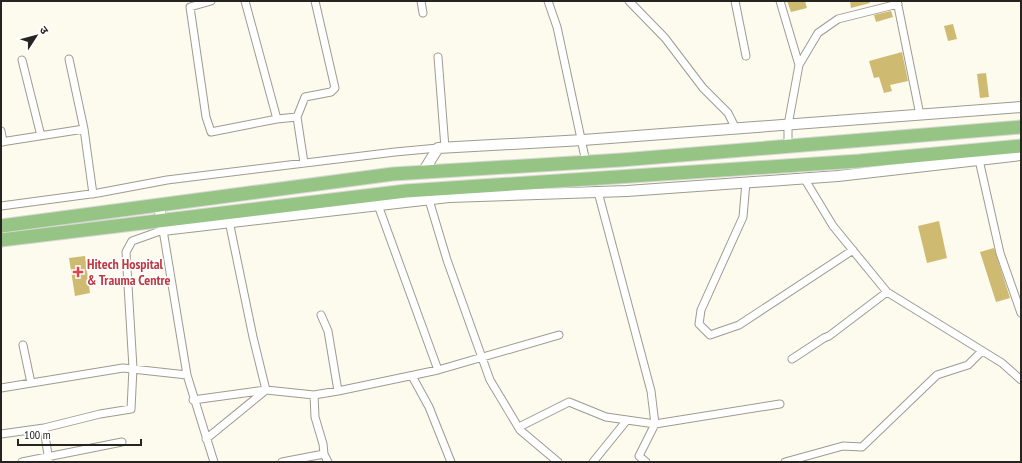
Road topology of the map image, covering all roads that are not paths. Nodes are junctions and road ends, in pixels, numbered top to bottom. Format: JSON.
{"nodes":[{"id":1,"x":211,"y":1,"type":"edge"},
{"id":2,"x":245,"y":1,"type":"edge"},
{"id":3,"x":314,"y":1,"type":"edge"},
{"id":4,"x":421,"y":1,"type":"edge"},
{"id":5,"x":548,"y":1,"type":"edge"},
{"id":6,"x":629,"y":1,"type":"edge"},
{"id":7,"x":735,"y":1,"type":"edge"},
{"id":8,"x":780,"y":1,"type":"edge"},
{"id":9,"x":897,"y":2,"type":"edge"},
{"id":10,"x":423,"y":13,"type":"dead end"},
{"id":11,"x":746,"y":56,"type":"dead end"},
{"id":12,"x":438,"y":57,"type":"dead end"},
{"id":13,"x":70,"y":59,"type":"dead end"},
{"id":14,"x":22,"y":60,"type":"dead end"},
{"id":15,"x":799,"y":65,"type":"junction"},
{"id":16,"x":1021,"y":107,"type":"edge"},
{"id":17,"x":920,"y":115,"type":"junction"},
{"id":18,"x":297,"y":117,"type":"junction"},
{"id":19,"x":277,"y":119,"type":"junction"},
{"id":20,"x":788,"y":125,"type":"junction"},
{"id":21,"x":1021,"y":128,"type":"edge"},
{"id":22,"x":736,"y":129,"type":"junction"},
{"id":23,"x":84,"y":130,"type":"junction"},
{"id":24,"x":1,"y":131,"type":"edge"},
{"id":25,"x":41,"y":136,"type":"junction"},
{"id":26,"x":583,"y":140,"type":"junction"},
{"id":27,"x":2,"y":142,"type":"edge"},
{"id":28,"x":788,"y":146,"type":"junction"},
{"id":29,"x":1021,"y":146,"type":"edge"},
{"id":30,"x":441,"y":148,"type":"junction"},
{"id":31,"x":1021,"y":155,"type":"edge"},
{"id":32,"x":979,"y":160,"type":"junction"},
{"id":33,"x":586,"y":162,"type":"junction"},
{"id":34,"x":304,"y":163,"type":"junction"},
{"id":35,"x":775,"y":166,"type":"junction"},
{"id":36,"x":423,"y":172,"type":"junction"},
{"id":37,"x":804,"y":178,"type":"junction"},
{"id":38,"x":768,"y":180,"type":"junction"},
{"id":39,"x":746,"y":182,"type":"junction"},
{"id":40,"x":598,"y":192,"type":"junction"},
{"id":41,"x":446,"y":193,"type":"junction"},
{"id":42,"x":93,"y":194,"type":"junction"},
{"id":43,"x":429,"y":200,"type":"junction"},
{"id":44,"x":159,"y":205,"type":"junction"},
{"id":45,"x":378,"y":205,"type":"junction"},
{"id":46,"x":1,"y":206,"type":"edge"},
{"id":47,"x":229,"y":221,"type":"junction"},
{"id":48,"x":162,"y":225,"type":"junction"},
{"id":49,"x":1,"y":226,"type":"edge"},
{"id":50,"x":1,"y":240,"type":"edge"},
{"id":51,"x":853,"y":250,"type":"junction"},
{"id":52,"x":887,"y":292,"type":"junction"},
{"id":53,"x":1021,"y":313,"type":"edge"},
{"id":54,"x":321,"y":315,"type":"dead end"},
{"id":55,"x":559,"y":335,"type":"dead end"},
{"id":56,"x":23,"y":345,"type":"dead end"},
{"id":57,"x":982,"y":351,"type":"junction"},
{"id":58,"x":482,"y":357,"type":"junction"},
{"id":59,"x":792,"y":359,"type":"dead end"},
{"id":60,"x":133,"y":368,"type":"junction"},
{"id":61,"x":438,"y":370,"type":"junction"},
{"id":62,"x":187,"y":375,"type":"junction"},
{"id":63,"x":412,"y":376,"type":"junction"},
{"id":64,"x":1021,"y":380,"type":"edge"},
{"id":65,"x":31,"y":383,"type":"junction"},
{"id":66,"x":1,"y":388,"type":"edge"},
{"id":67,"x":266,"y":390,"type":"junction"},
{"id":68,"x":338,"y":391,"type":"junction"},
{"id":69,"x":314,"y":395,"type":"junction"},
{"id":70,"x":193,"y":400,"type":"junction"},
{"id":71,"x":780,"y":404,"type":"dead end"},
{"id":72,"x":627,"y":420,"type":"junction"},
{"id":73,"x":655,"y":424,"type":"junction"},
{"id":74,"x":518,"y":427,"type":"junction"},
{"id":75,"x":44,"y":428,"type":"junction"},
{"id":76,"x":1,"y":434,"type":"edge"},
{"id":77,"x":206,"y":439,"type":"junction"},
{"id":78,"x":122,"y":442,"type":"dead end"},
{"id":79,"x":324,"y":454,"type":"junction"},
{"id":80,"x":49,"y":460,"type":"edge"},
{"id":81,"x":22,"y":462,"type":"edge"},
{"id":82,"x":214,"y":462,"type":"edge"},
{"id":83,"x":282,"y":462,"type":"edge"},
{"id":84,"x":328,"y":462,"type":"edge"},
{"id":85,"x":452,"y":462,"type":"edge"},
{"id":86,"x":558,"y":462,"type":"edge"},
{"id":87,"x":593,"y":462,"type":"edge"},
{"id":88,"x":646,"y":462,"type":"edge"},
{"id":89,"x":785,"y":462,"type":"edge"}],
"edges":[{"from":1,"to":19,"type":"street"},
{"from":2,"to":19,"type":"street"},
{"from":3,"to":18,"type":"street"},
{"from":4,"to":10,"type":"street"},
{"from":5,"to":26,"type":"street"},
{"from":6,"to":22,"type":"street"},
{"from":7,"to":11,"type":"street"},
{"from":8,"to":15,"type":"street"},
{"from":9,"to":15,"type":"street"},
{"from":9,"to":17,"type":"street"},
{"from":12,"to":30,"type":"street"},
{"from":13,"to":23,"type":"street"},
{"from":14,"to":25,"type":"street"},
{"from":15,"to":20,"type":"street"},
{"from":16,"to":17,"type":"street"},
{"from":17,"to":20,"type":"street"},
{"from":18,"to":19,"type":"street"},
{"from":18,"to":34,"type":"street"},
{"from":20,"to":22,"type":"street"},
{"from":20,"to":28,"type":"street"},
{"from":21,"to":28,"type":"highway"},
{"from":22,"to":26,"type":"street"},
{"from":23,"to":25,"type":"street"},
{"from":23,"to":42,"type":"street"},
{"from":24,"to":27,"type":"street"},
{"from":25,"to":27,"type":"street"},
{"from":26,"to":30,"type":"street"},
{"from":26,"to":33,"type":"street"},
{"from":28,"to":33,"type":"highway"},
{"from":29,"to":35,"type":"highway"},
{"from":30,"to":34,"type":"street"},
{"from":30,"to":36,"type":"street"},
{"from":31,"to":32,"type":"street"},
{"from":32,"to":37,"type":"street"},
{"from":32,"to":53,"type":"street"},
{"from":33,"to":36,"type":"highway"},
{"from":34,"to":42,"type":"street"},
{"from":35,"to":38,"type":"street"},
{"from":35,"to":41,"type":"highway"},
{"from":36,"to":44,"type":"highway"},
{"from":37,"to":38,"type":"street"},
{"from":37,"to":51,"type":"street"},
{"from":38,"to":39,"type":"street"},
{"from":39,"to":40,"type":"street"},
{"from":39,"to":51,"type":"street"},
{"from":40,"to":41,"type":"street"},
{"from":40,"to":73,"type":"street"},
{"from":41,"to":43,"type":"street"},
{"from":41,"to":48,"type":"highway"},
{"from":42,"to":46,"type":"street"},
{"from":43,"to":45,"type":"street"},
{"from":43,"to":58,"type":"street"},
{"from":44,"to":48,"type":"street"},
{"from":44,"to":49,"type":"highway"},
{"from":45,"to":47,"type":"street"},
{"from":45,"to":61,"type":"street"},
{"from":47,"to":48,"type":"street"},
{"from":47,"to":67,"type":"street"},
{"from":48,"to":50,"type":"highway"},
{"from":48,"to":60,"type":"street"},
{"from":48,"to":62,"type":"street"},
{"from":51,"to":52,"type":"street"},
{"from":52,"to":57,"type":"street"},
{"from":52,"to":59,"type":"street"},
{"from":54,"to":68,"type":"street"},
{"from":55,"to":58,"type":"street"},
{"from":56,"to":65,"type":"street"},
{"from":57,"to":64,"type":"street"},
{"from":57,"to":89,"type":"street"},
{"from":58,"to":61,"type":"street"},
{"from":58,"to":74,"type":"street"},
{"from":60,"to":62,"type":"street"},
{"from":60,"to":65,"type":"street"},
{"from":60,"to":75,"type":"street"},
{"from":61,"to":63,"type":"street"},
{"from":62,"to":70,"type":"street"},
{"from":63,"to":68,"type":"street"},
{"from":63,"to":85,"type":"street"},
{"from":65,"to":66,"type":"street"},
{"from":67,"to":69,"type":"street"},
{"from":67,"to":70,"type":"street"},
{"from":67,"to":77,"type":"street"},
{"from":68,"to":69,"type":"street"},
{"from":69,"to":79,"type":"street"},
{"from":70,"to":77,"type":"street"},
{"from":71,"to":73,"type":"street"},
{"from":72,"to":73,"type":"street"},
{"from":72,"to":74,"type":"street"},
{"from":72,"to":87,"type":"street"},
{"from":73,"to":88,"type":"street"},
{"from":74,"to":86,"type":"street"},
{"from":75,"to":76,"type":"street"},
{"from":75,"to":80,"type":"street"},
{"from":77,"to":82,"type":"street"},
{"from":78,"to":80,"type":"street"},
{"from":79,"to":83,"type":"street"},
{"from":79,"to":84,"type":"street"},
{"from":80,"to":81,"type":"street"}]}
